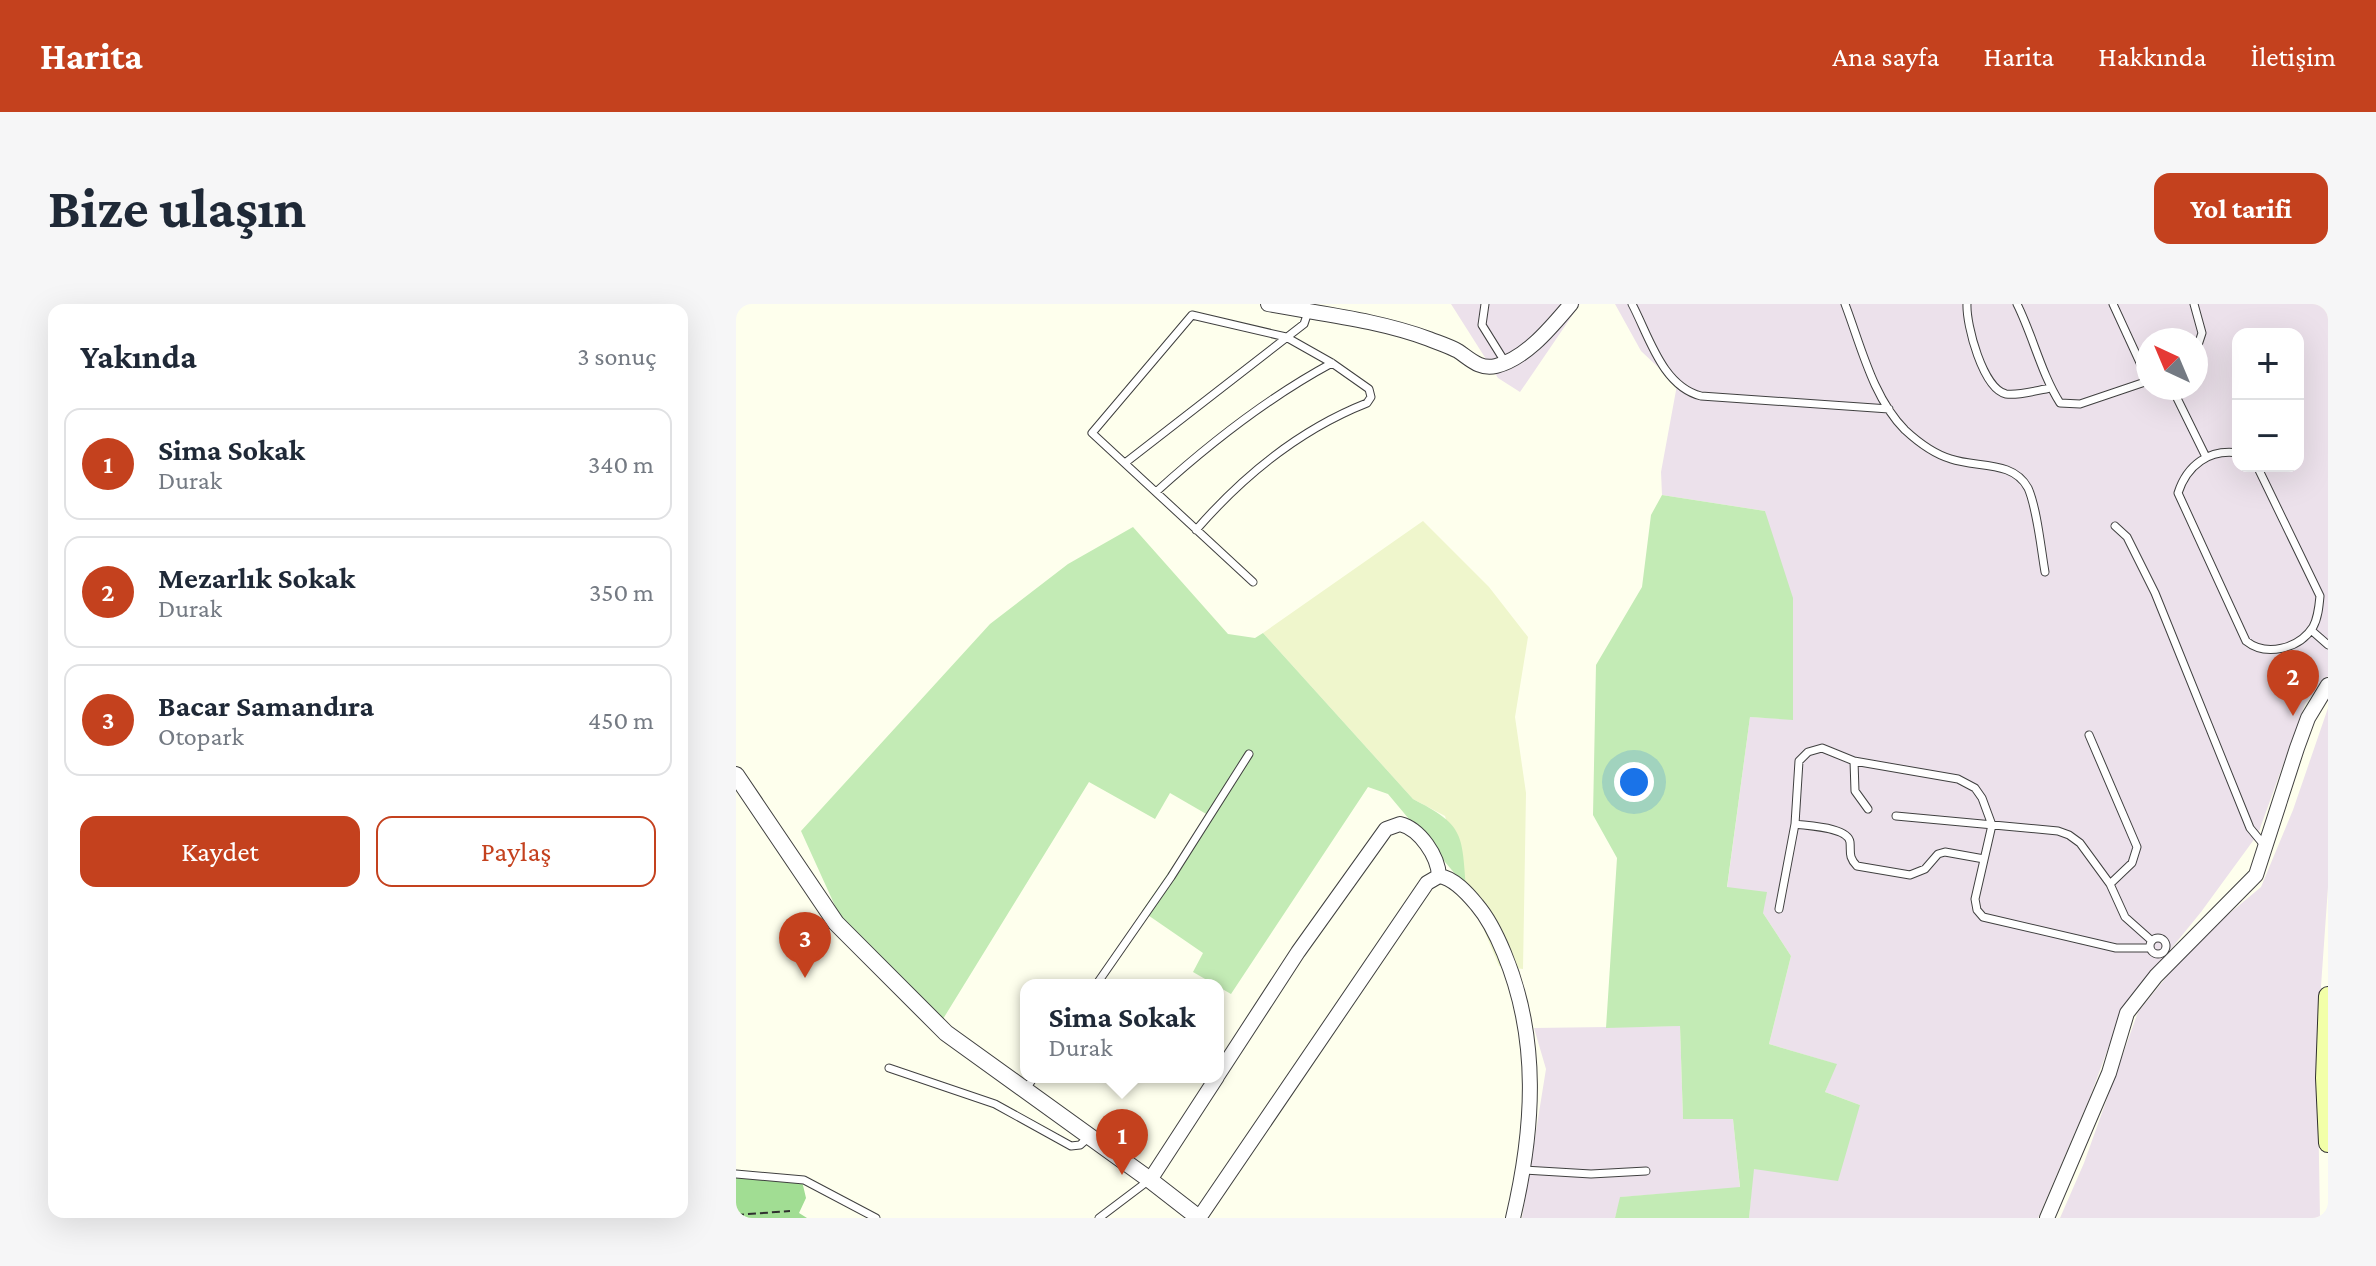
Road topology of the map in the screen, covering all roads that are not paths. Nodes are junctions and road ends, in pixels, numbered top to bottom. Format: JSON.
{"nodes":[{"id":1,"x":1268,"y":304,"type":"edge"},
{"id":2,"x":1485,"y":304,"type":"edge"},
{"id":3,"x":1571,"y":304,"type":"edge"},
{"id":4,"x":1632,"y":304,"type":"edge"},
{"id":5,"x":1845,"y":304,"type":"edge"},
{"id":6,"x":1967,"y":304,"type":"edge"},
{"id":7,"x":2017,"y":304,"type":"edge"},
{"id":8,"x":2113,"y":304,"type":"edge"},
{"id":9,"x":2194,"y":304,"type":"edge"},
{"id":10,"x":1308,"y":312,"type":"junction"},
{"id":11,"x":2201,"y":328,"type":"edge"},
{"id":12,"x":1286,"y":337,"type":"junction"},
{"id":13,"x":2136,"y":354,"type":"edge"},
{"id":14,"x":1505,"y":362,"type":"junction"},
{"id":15,"x":1332,"y":363,"type":"junction"},
{"id":16,"x":2136,"y":384,"type":"edge"},
{"id":17,"x":2051,"y":388,"type":"junction"},
{"id":18,"x":2178,"y":400,"type":"edge"},
{"id":19,"x":1889,"y":409,"type":"junction"},
{"id":20,"x":2232,"y":453,"type":"edge"},
{"id":21,"x":2206,"y":457,"type":"junction"},
{"id":22,"x":1125,"y":463,"type":"junction"},
{"id":23,"x":2260,"y":472,"type":"edge"},
{"id":24,"x":1156,"y":492,"type":"junction"},
{"id":25,"x":2115,"y":526,"type":"dead end"},
{"id":26,"x":1196,"y":530,"type":"junction"},
{"id":27,"x":2045,"y":572,"type":"dead end"},
{"id":28,"x":1253,"y":582,"type":"dead end"},
{"id":29,"x":2311,"y":630,"type":"junction"},
{"id":30,"x":2328,"y":645,"type":"edge"},
{"id":31,"x":2328,"y":685,"type":"edge"},
{"id":32,"x":2089,"y":735,"type":"dead end"},
{"id":33,"x":1249,"y":754,"type":"dead end"},
{"id":34,"x":1854,"y":761,"type":"junction"},
{"id":35,"x":736,"y":775,"type":"edge"},
{"id":36,"x":1868,"y":809,"type":"dead end"},
{"id":37,"x":1896,"y":816,"type":"dead end"},
{"id":38,"x":1795,"y":824,"type":"junction"},
{"id":39,"x":1992,"y":825,"type":"junction"},
{"id":40,"x":2265,"y":847,"type":"junction"},
{"id":41,"x":1984,"y":859,"type":"junction"},
{"id":42,"x":1439,"y":876,"type":"junction"},
{"id":43,"x":2110,"y":884,"type":"junction"},
{"id":44,"x":1779,"y":909,"type":"dead end"},
{"id":45,"x":2166,"y":945,"type":"junction"},
{"id":46,"x":2186,"y":946,"type":"junction"},
{"id":47,"x":2152,"y":947,"type":"junction"},
{"id":48,"x":2156,"y":976,"type":"junction"},
{"id":49,"x":1100,"y":979,"type":"edge"},
{"id":50,"x":2328,"y":996,"type":"edge"},
{"id":51,"x":1224,"y":1065,"type":"edge"},
{"id":52,"x":889,"y":1068,"type":"dead end"},
{"id":53,"x":1020,"y":1078,"type":"edge"},
{"id":54,"x":1212,"y":1083,"type":"edge"},
{"id":55,"x":1029,"y":1084,"type":"edge"},
{"id":56,"x":1089,"y":1136,"type":"junction"},
{"id":57,"x":2328,"y":1143,"type":"edge"},
{"id":58,"x":1522,"y":1170,"type":"junction"},
{"id":59,"x":1646,"y":1171,"type":"dead end"},
{"id":60,"x":736,"y":1174,"type":"edge"},
{"id":61,"x":1150,"y":1180,"type":"junction"},
{"id":62,"x":876,"y":1218,"type":"edge"},
{"id":63,"x":1099,"y":1218,"type":"edge"},
{"id":64,"x":1199,"y":1218,"type":"edge"},
{"id":65,"x":1513,"y":1218,"type":"edge"},
{"id":66,"x":2047,"y":1218,"type":"edge"}],
"edges":[{"from":1,"to":10,"type":"street"},
{"from":2,"to":14,"type":"lane"},
{"from":3,"to":14,"type":"street"},
{"from":4,"to":19,"type":"lane"},
{"from":5,"to":19,"type":"lane"},
{"from":6,"to":17,"type":"lane"},
{"from":7,"to":17,"type":"lane"},
{"from":8,"to":13,"type":"lane"},
{"from":9,"to":11,"type":"lane"},
{"from":10,"to":12,"type":"lane"},
{"from":10,"to":14,"type":"street"},
{"from":12,"to":15,"type":"lane"},
{"from":12,"to":22,"type":"lane"},
{"from":12,"to":22,"type":"lane"},
{"from":15,"to":24,"type":"lane"},
{"from":15,"to":26,"type":"lane"},
{"from":16,"to":17,"type":"lane"},
{"from":18,"to":21,"type":"lane"},
{"from":19,"to":27,"type":"lane"},
{"from":20,"to":21,"type":"lane"},
{"from":21,"to":29,"type":"lane"},
{"from":22,"to":24,"type":"lane"},
{"from":23,"to":29,"type":"lane"},
{"from":24,"to":26,"type":"lane"},
{"from":25,"to":40,"type":"lane"},
{"from":26,"to":28,"type":"lane"},
{"from":29,"to":30,"type":"lane"},
{"from":31,"to":40,"type":"street"},
{"from":32,"to":43,"type":"lane"},
{"from":33,"to":49,"type":"lane"},
{"from":34,"to":36,"type":"lane"},
{"from":34,"to":38,"type":"lane"},
{"from":34,"to":39,"type":"lane"},
{"from":35,"to":53,"type":"street"},
{"from":37,"to":39,"type":"lane"},
{"from":38,"to":41,"type":"lane"},
{"from":38,"to":44,"type":"lane"},
{"from":39,"to":41,"type":"lane"},
{"from":39,"to":43,"type":"lane"},
{"from":40,"to":46,"type":"street"},
{"from":41,"to":47,"type":"lane"},
{"from":42,"to":51,"type":"street"},
{"from":42,"to":58,"type":"street"},
{"from":42,"to":64,"type":"street"},
{"from":43,"to":47,"type":"lane"},
{"from":45,"to":46,"type":"lane"},
{"from":45,"to":47,"type":"lane"},
{"from":45,"to":47,"type":"lane"},
{"from":46,"to":48,"type":"street"},
{"from":47,"to":48,"type":"lane"},
{"from":48,"to":66,"type":"street"},
{"from":50,"to":57,"type":"main road"},
{"from":52,"to":56,"type":"lane"},
{"from":54,"to":61,"type":"street"},
{"from":55,"to":56,"type":"street"},
{"from":56,"to":61,"type":"street"},
{"from":58,"to":59,"type":"lane"},
{"from":58,"to":65,"type":"street"},
{"from":60,"to":62,"type":"lane"},
{"from":61,"to":63,"type":"lane"},
{"from":61,"to":64,"type":"street"}]}
